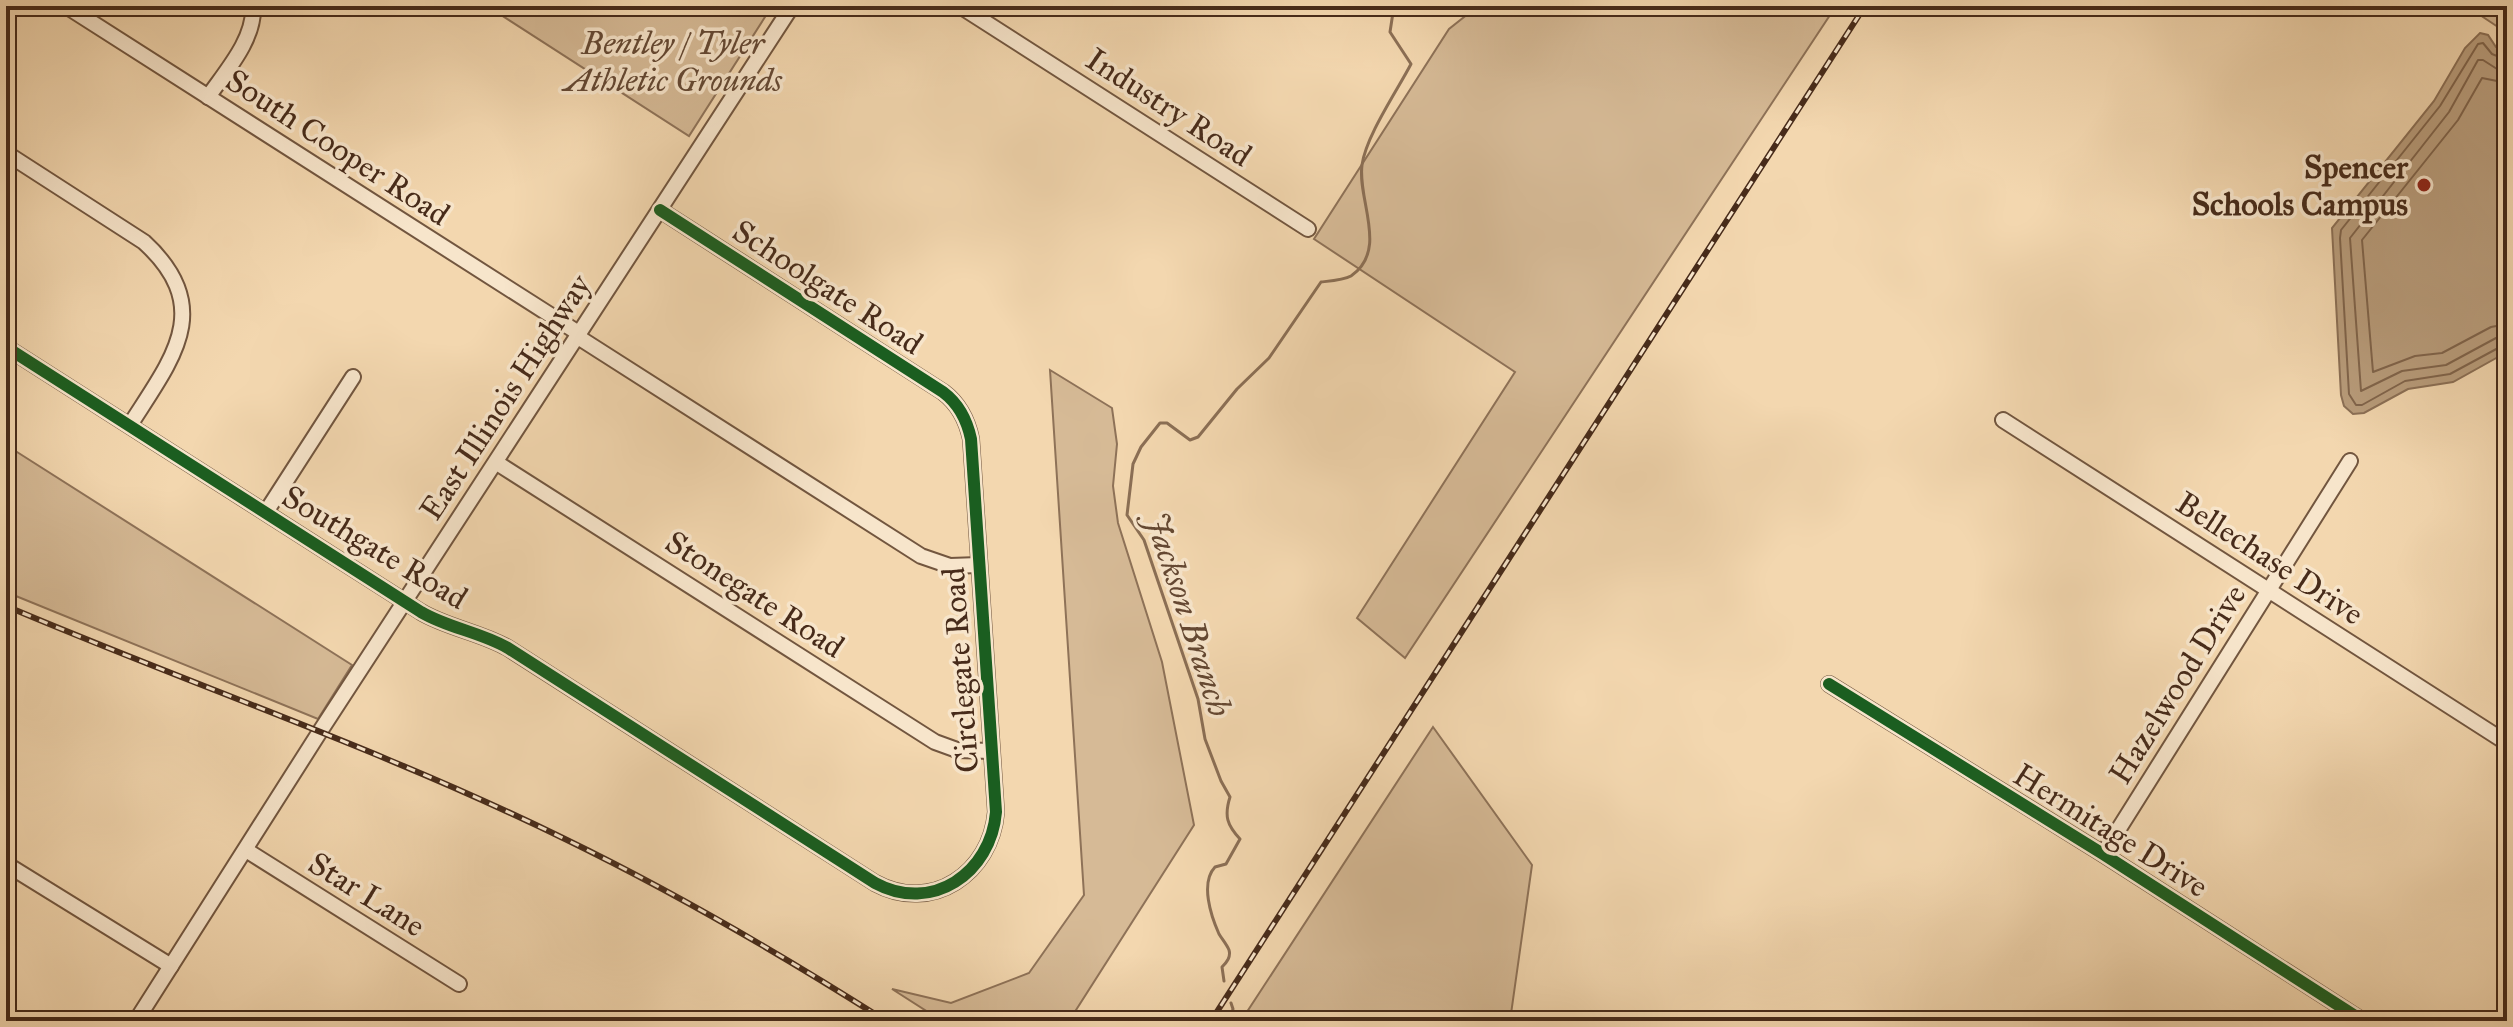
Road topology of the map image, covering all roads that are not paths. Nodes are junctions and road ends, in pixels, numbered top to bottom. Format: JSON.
{"nodes":[{"id":1,"x":66,"y":6,"type":"edge"},
{"id":2,"x":253,"y":6,"type":"edge"},
{"id":3,"x":792,"y":6,"type":"edge"},
{"id":4,"x":960,"y":6,"type":"edge"},
{"id":5,"x":208,"y":97,"type":"junction"},
{"id":6,"x":6,"y":153,"type":"edge"},
{"id":7,"x":660,"y":210,"type":"junction"},
{"id":8,"x":1308,"y":229,"type":"dead end"},
{"id":9,"x":579,"y":336,"type":"junction"},
{"id":10,"x":6,"y":347,"type":"edge"},
{"id":11,"x":353,"y":377,"type":"dead end"},
{"id":12,"x":963,"y":414,"type":"joint"},
{"id":13,"x":2003,"y":420,"type":"dead end"},
{"id":14,"x":130,"y":425,"type":"junction"},
{"id":15,"x":2350,"y":461,"type":"dead end"},
{"id":16,"x":497,"y":463,"type":"junction"},
{"id":17,"x":266,"y":512,"type":"junction"},
{"id":18,"x":979,"y":565,"type":"junction"},
{"id":19,"x":2268,"y":591,"type":"junction"},
{"id":20,"x":406,"y":602,"type":"junction"},
{"id":21,"x":1829,"y":684,"type":"dead end"},
{"id":22,"x":2507,"y":743,"type":"edge"},
{"id":23,"x":991,"y":751,"type":"junction"},
{"id":24,"x":246,"y":850,"type":"junction"},
{"id":25,"x":2103,"y":854,"type":"junction"},
{"id":26,"x":6,"y":864,"type":"edge"},
{"id":27,"x":930,"y":891,"type":"joint"},
{"id":28,"x":171,"y":966,"type":"junction"},
{"id":29,"x":459,"y":984,"type":"dead end"},
{"id":30,"x":136,"y":1021,"type":"edge"},
{"id":31,"x":2363,"y":1021,"type":"edge"}],
"edges":[{"from":1,"to":5,"type":"street","name":"South Cooper Road"},
{"from":2,"to":5,"type":"street"},
{"from":3,"to":7,"type":"street","name":"East Illinois Highway"},
{"from":4,"to":8,"type":"street","name":"Industry Road"},
{"from":5,"to":9,"type":"street","name":"South Cooper Road"},
{"from":6,"to":14,"type":"street"},
{"from":7,"to":9,"type":"street","name":"East Illinois Highway"},
{"from":7,"to":12,"type":"street","name":"Schoolgate Road"},
{"from":9,"to":16,"type":"street","name":"East Illinois Highway"},
{"from":9,"to":18,"type":"street","name":"South Cooper Road"},
{"from":10,"to":14,"type":"street","name":"Southgate Road"},
{"from":11,"to":17,"type":"street"},
{"from":12,"to":18,"type":"street","name":"Circlegate Road"},
{"from":13,"to":19,"type":"street","name":"Bellechase Drive"},
{"from":14,"to":17,"type":"street","name":"Southgate Road"},
{"from":15,"to":19,"type":"street","name":"Hazelwood Drive"},
{"from":16,"to":20,"type":"street","name":"East Illinois Highway"},
{"from":16,"to":23,"type":"street","name":"Stonegate Road"},
{"from":17,"to":20,"type":"street","name":"Southgate Road"},
{"from":18,"to":23,"type":"street","name":"Circlegate Road"},
{"from":19,"to":22,"type":"street","name":"Bellechase Drive"},
{"from":19,"to":25,"type":"street","name":"Hazelwood Drive"},
{"from":20,"to":24,"type":"street","name":"East Illinois Highway"},
{"from":20,"to":27,"type":"street","name":"Southgate Road"},
{"from":21,"to":25,"type":"street","name":"Hermitage Drive"},
{"from":23,"to":27,"type":"street","name":"Circlegate Road"},
{"from":24,"to":28,"type":"street","name":"East Illinois Highway"},
{"from":24,"to":29,"type":"street","name":"Star Lane"},
{"from":25,"to":31,"type":"street","name":"Hermitage Drive"},
{"from":26,"to":28,"type":"street"},
{"from":28,"to":30,"type":"street","name":"East Illinois Highway"}]}
